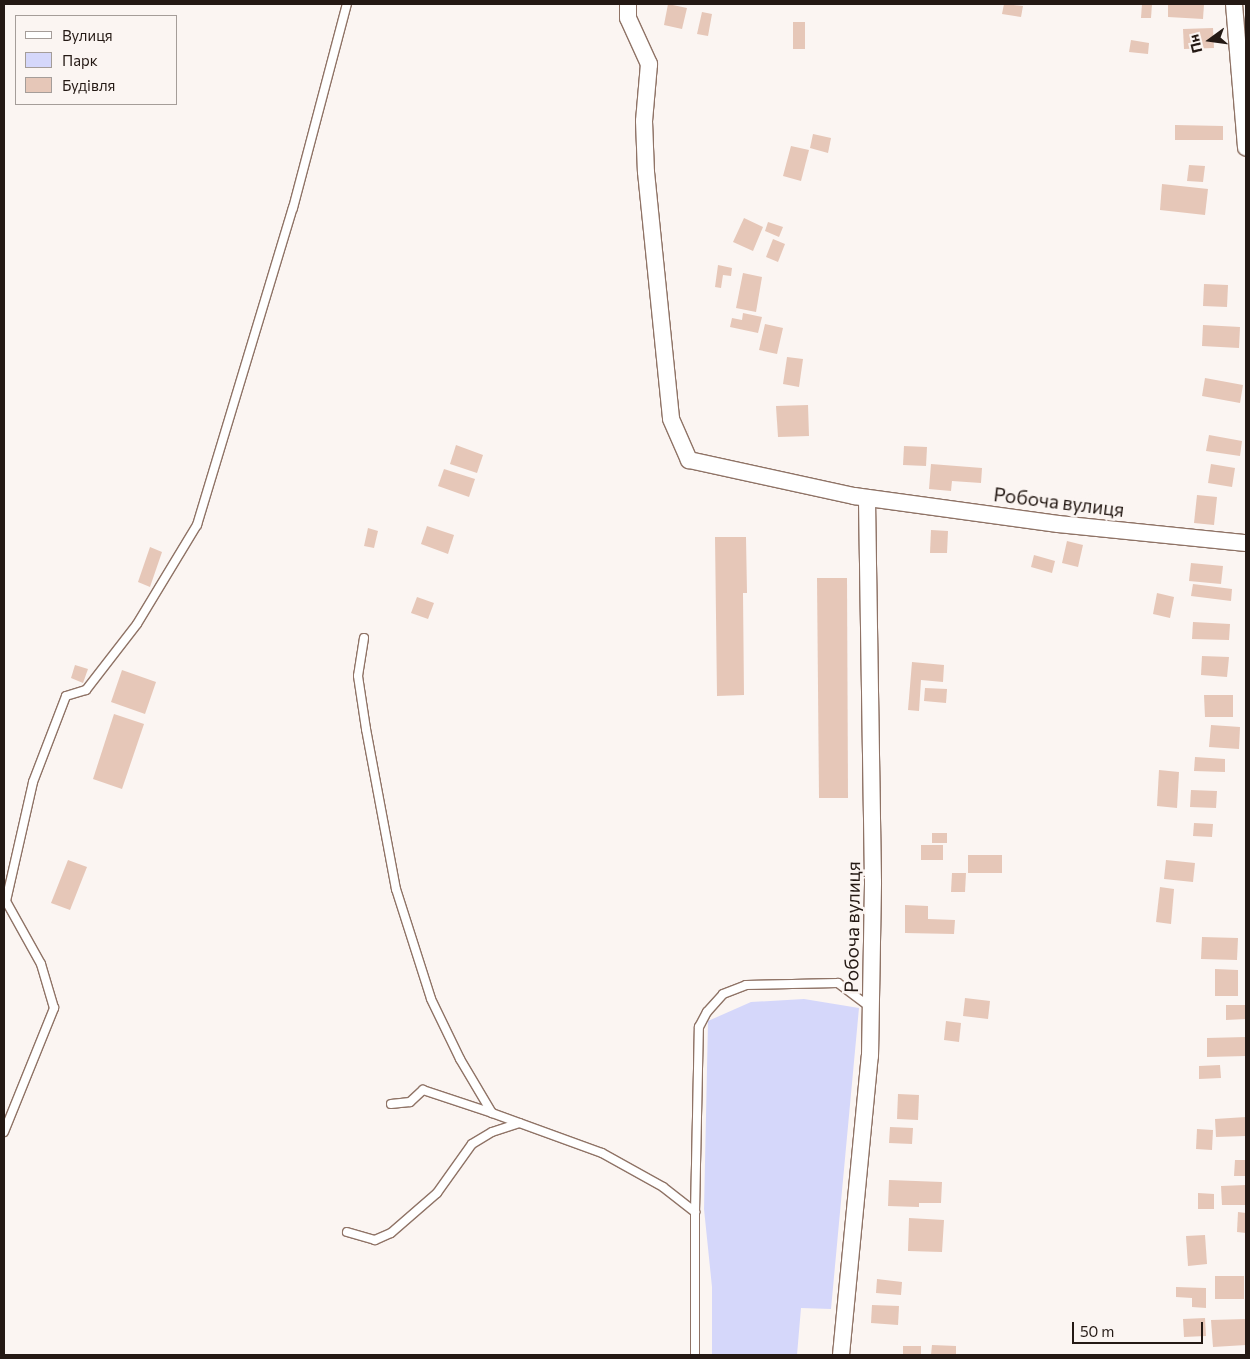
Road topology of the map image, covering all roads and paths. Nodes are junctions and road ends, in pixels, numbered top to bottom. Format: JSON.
{"nodes":[{"id":1,"x":347,"y":4,"type":"edge"},
{"id":2,"x":628,"y":4,"type":"edge"},
{"id":3,"x":1234,"y":4,"type":"edge"},
{"id":4,"x":1246,"y":147,"type":"edge"},
{"id":5,"x":867,"y":498,"type":"junction"},
{"id":6,"x":1246,"y":543,"type":"edge"},
{"id":7,"x":364,"y":638,"type":"dead end"},
{"id":8,"x":871,"y":1007,"type":"junction"},
{"id":9,"x":391,"y":1104,"type":"dead end"},
{"id":10,"x":492,"y":1113,"type":"junction"},
{"id":11,"x":520,"y":1123,"type":"junction"},
{"id":12,"x":4,"y":1132,"type":"edge"},
{"id":13,"x":695,"y":1212,"type":"junction"},
{"id":14,"x":347,"y":1232,"type":"dead end"},
{"id":15,"x":696,"y":1355,"type":"edge"},
{"id":16,"x":841,"y":1355,"type":"edge"}],
"edges":[{"from":1,"to":12,"type":"lane"},
{"from":2,"to":5,"type":"street","name":"Робоча вулиця"},
{"from":3,"to":4,"type":"street"},
{"from":5,"to":6,"type":"street","name":"Робоча вулиця"},
{"from":5,"to":8,"type":"street","name":"Робоча вулиця"},
{"from":7,"to":10,"type":"lane"},
{"from":8,"to":13,"type":"lane"},
{"from":8,"to":16,"type":"street","name":"Робоча вулиця"},
{"from":9,"to":10,"type":"lane"},
{"from":10,"to":11,"type":"lane"},
{"from":11,"to":13,"type":"lane"},
{"from":11,"to":14,"type":"lane"},
{"from":13,"to":15,"type":"lane"}]}
